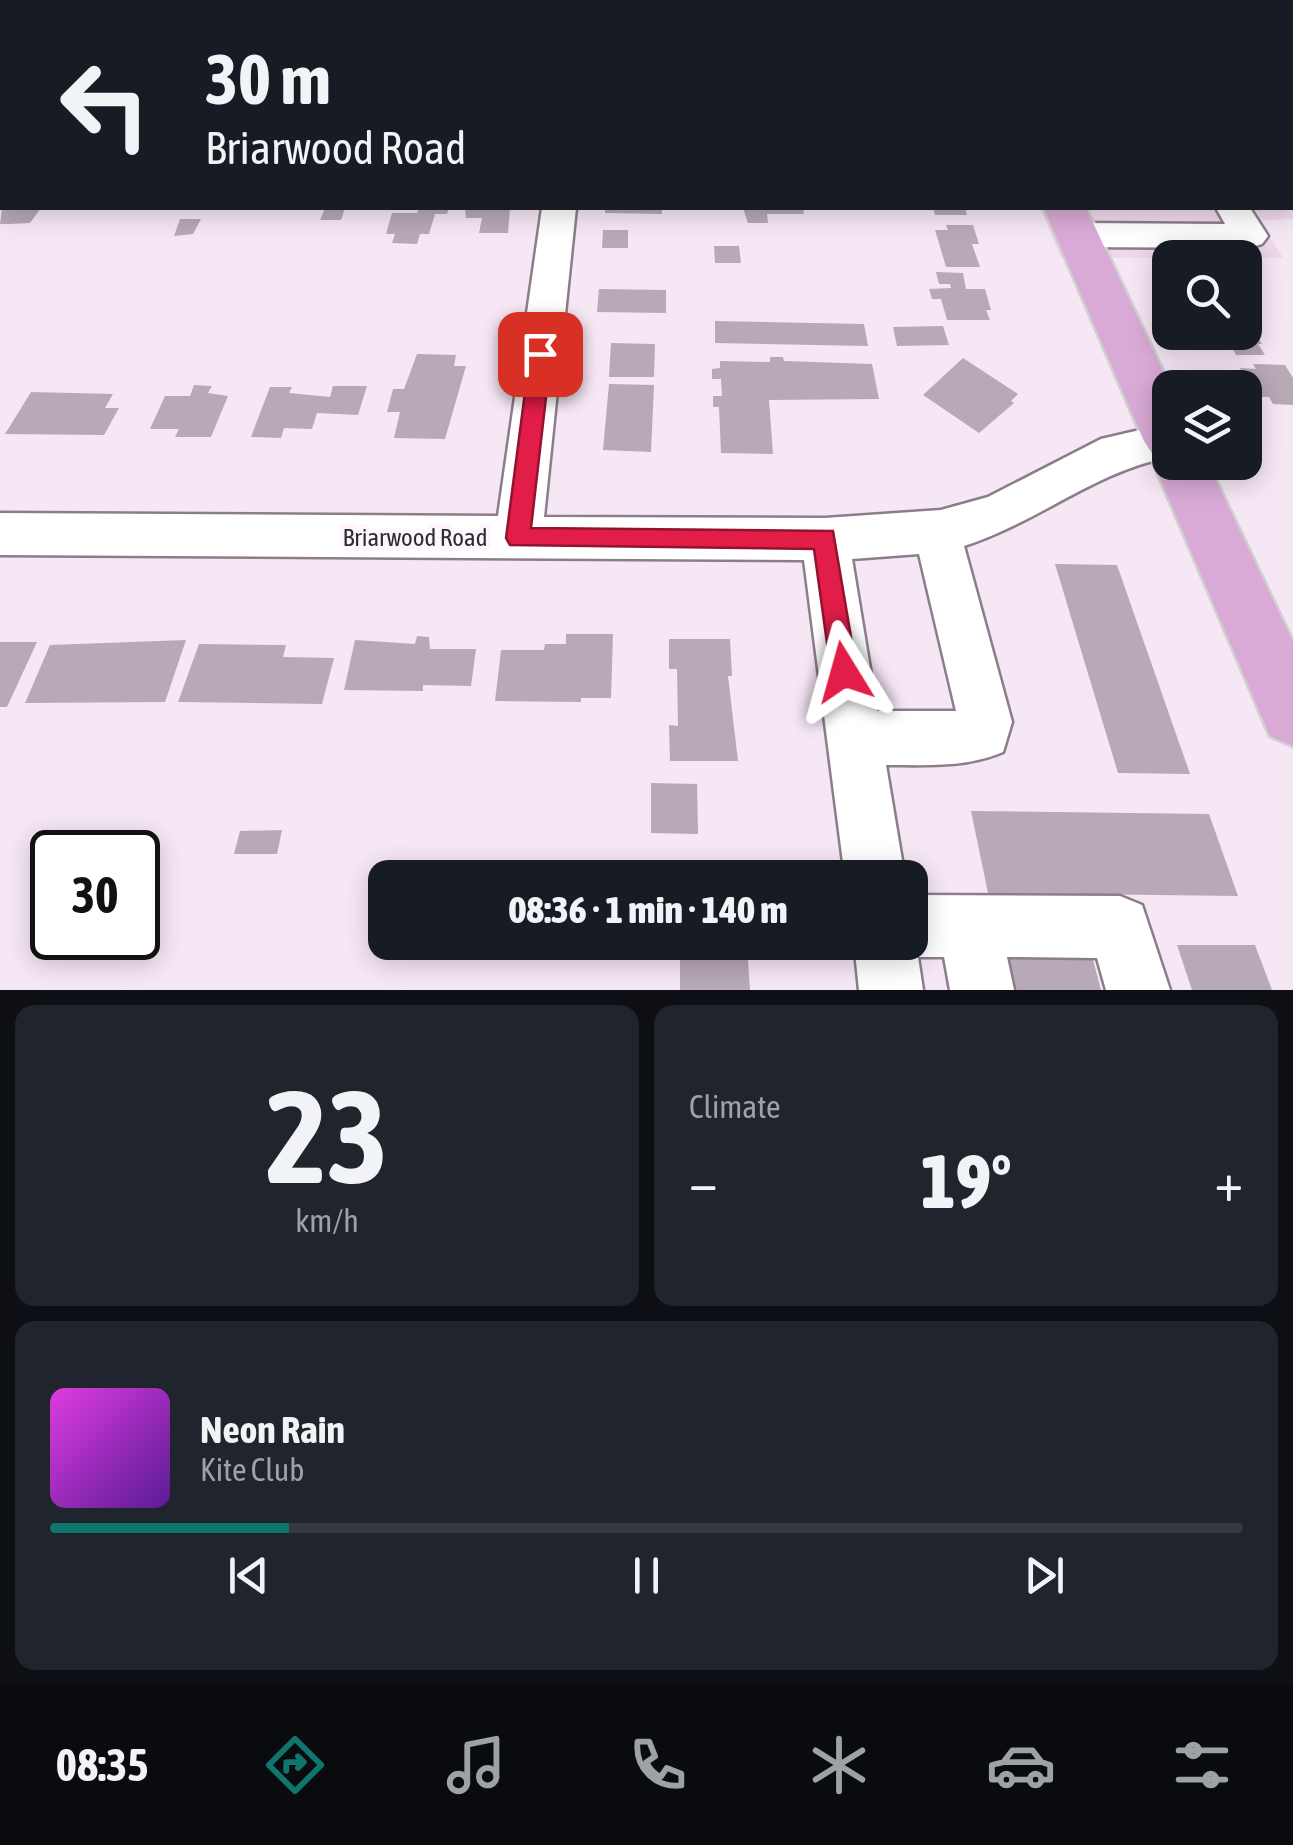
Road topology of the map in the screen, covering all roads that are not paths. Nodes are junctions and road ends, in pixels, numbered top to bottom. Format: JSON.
{"nodes":[{"id":1,"x":558,"y":210,"type":"edge"},
{"id":2,"x":1216,"y":217,"type":"edge"},
{"id":3,"x":1071,"y":221,"type":"edge"},
{"id":4,"x":1152,"y":400,"type":"edge"},
{"id":5,"x":1152,"y":443,"type":"edge"},
{"id":6,"x":1188,"y":480,"type":"edge"},
{"id":7,"x":937,"y":531,"type":"junction"},
{"id":8,"x":0,"y":534,"type":"edge"},
{"id":9,"x":518,"y":538,"type":"junction"},
{"id":10,"x":825,"y":539,"type":"junction"},
{"id":11,"x":1293,"y":713,"type":"edge"},
{"id":12,"x":853,"y":738,"type":"junction"},
{"id":13,"x":872,"y":860,"type":"edge"},
{"id":14,"x":928,"y":926,"type":"edge"},
{"id":15,"x":970,"y":927,"type":"junction"},
{"id":16,"x":887,"y":960,"type":"edge"},
{"id":17,"x":891,"y":990,"type":"edge"},
{"id":18,"x":982,"y":990,"type":"edge"},
{"id":19,"x":1138,"y":990,"type":"edge"}],
"edges":[{"from":1,"to":9,"type":"street"},
{"from":2,"to":3,"type":"street"},
{"from":3,"to":4,"type":"main road"},
{"from":5,"to":7,"type":"street","name":"Briarwood Road"},
{"from":6,"to":11,"type":"main road"},
{"from":7,"to":10,"type":"street","name":"Briarwood Road"},
{"from":7,"to":12,"type":"street"},
{"from":8,"to":9,"type":"street","name":"Briarwood Road"},
{"from":9,"to":10,"type":"street","name":"Briarwood Road"},
{"from":10,"to":12,"type":"street"},
{"from":12,"to":13,"type":"street"},
{"from":14,"to":15,"type":"street"},
{"from":15,"to":18,"type":"street"},
{"from":15,"to":19,"type":"street"},
{"from":16,"to":17,"type":"street"}]}
